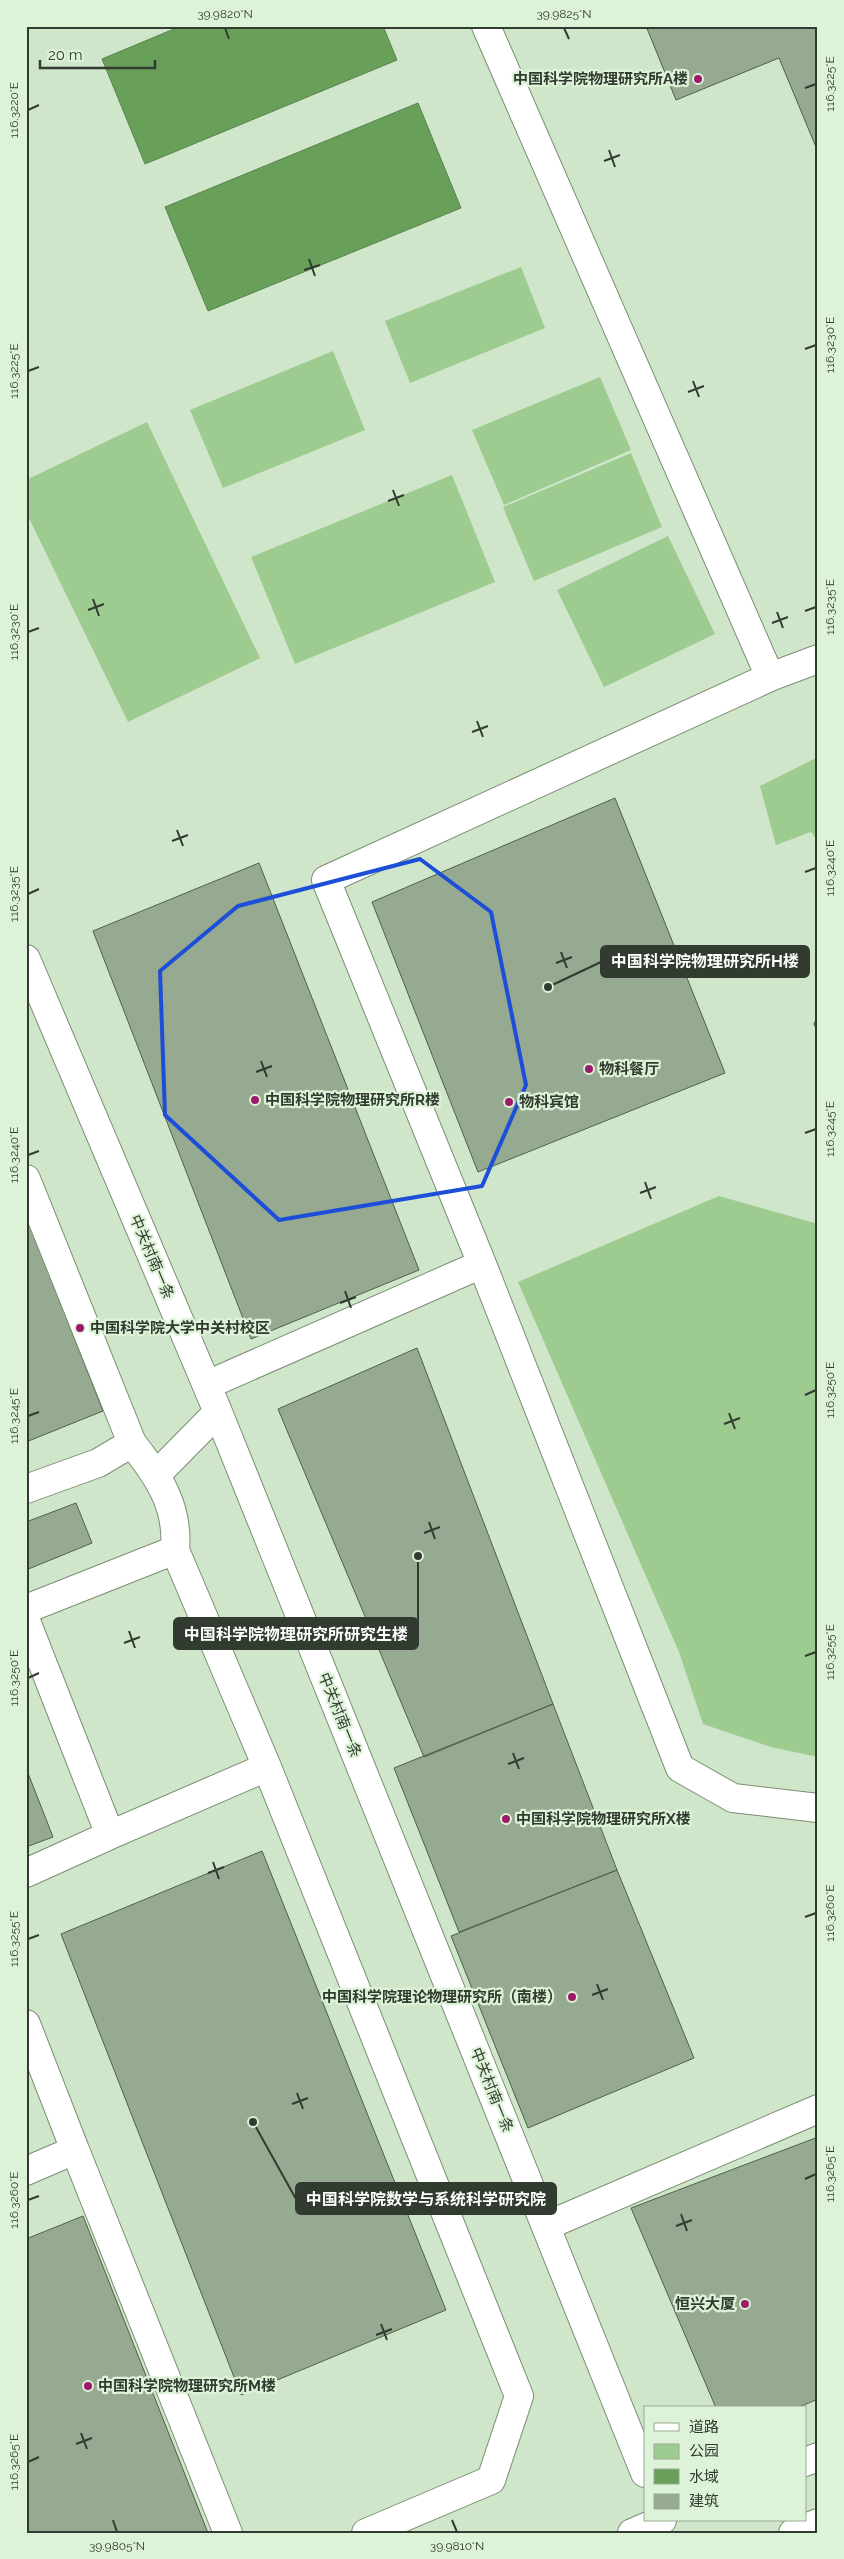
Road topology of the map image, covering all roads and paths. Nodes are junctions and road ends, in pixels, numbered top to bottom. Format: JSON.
{"nodes":[{"id":1,"x":486,"y":26,"type":"edge"},
{"id":2,"x":818,"y":659,"type":"edge"},
{"id":3,"x":770,"y":677,"type":"junction"},
{"id":4,"x":26,"y":959,"type":"edge"},
{"id":5,"x":26,"y":1179,"type":"edge"},
{"id":6,"x":482,"y":1264,"type":"junction"},
{"id":7,"x":207,"y":1385,"type":"junction"},
{"id":8,"x":218,"y":1412,"type":"junction"},
{"id":9,"x":132,"y":1443,"type":"junction"},
{"id":10,"x":157,"y":1474,"type":"junction"},
{"id":11,"x":26,"y":1490,"type":"edge"},
{"id":12,"x":175,"y":1550,"type":"junction"},
{"id":13,"x":26,"y":1609,"type":"edge"},
{"id":14,"x":26,"y":1621,"type":"edge"},
{"id":15,"x":267,"y":1767,"type":"junction"},
{"id":16,"x":818,"y":1808,"type":"edge"},
{"id":17,"x":110,"y":1835,"type":"junction"},
{"id":18,"x":26,"y":1873,"type":"edge"},
{"id":19,"x":26,"y":2024,"type":"edge"},
{"id":20,"x":818,"y":2109,"type":"edge"},
{"id":21,"x":75,"y":2150,"type":"junction"},
{"id":22,"x":26,"y":2171,"type":"edge"},
{"id":23,"x":546,"y":2226,"type":"junction"},
{"id":24,"x":818,"y":2457,"type":"edge"},
{"id":25,"x":806,"y":2462,"type":"edge"},
{"id":26,"x":644,"y":2471,"type":"edge"},
{"id":27,"x":658,"y":2522,"type":"edge"},
{"id":28,"x":818,"y":2523,"type":"edge"},
{"id":29,"x":228,"y":2533,"type":"edge"},
{"id":30,"x":366,"y":2533,"type":"edge"},
{"id":31,"x":632,"y":2533,"type":"edge"},
{"id":32,"x":793,"y":2533,"type":"edge"}],
"edges":[{"from":1,"to":3,"type":"street"},
{"from":2,"to":3,"type":"street"},
{"from":3,"to":6,"type":"street"},
{"from":4,"to":7,"type":"street","name":"中关村南一条"},
{"from":5,"to":9,"type":"street"},
{"from":6,"to":7,"type":"street"},
{"from":6,"to":16,"type":"street"},
{"from":7,"to":8,"type":"street","name":"中关村南一条"},
{"from":8,"to":10,"type":"street"},
{"from":8,"to":23,"type":"street","name":"中关村南一条"},
{"from":9,"to":10,"type":"street"},
{"from":9,"to":11,"type":"street"},
{"from":10,"to":12,"type":"street"},
{"from":12,"to":13,"type":"street"},
{"from":12,"to":15,"type":"street"},
{"from":14,"to":17,"type":"street"},
{"from":15,"to":17,"type":"street"},
{"from":15,"to":30,"type":"street"},
{"from":17,"to":18,"type":"street"},
{"from":19,"to":21,"type":"street"},
{"from":20,"to":23,"type":"street"},
{"from":21,"to":22,"type":"street"},
{"from":21,"to":29,"type":"street"},
{"from":23,"to":26,"type":"street","name":"中关村南一条"},
{"from":24,"to":25,"type":"street"},
{"from":27,"to":31,"type":"street"},
{"from":28,"to":32,"type":"street"}]}
